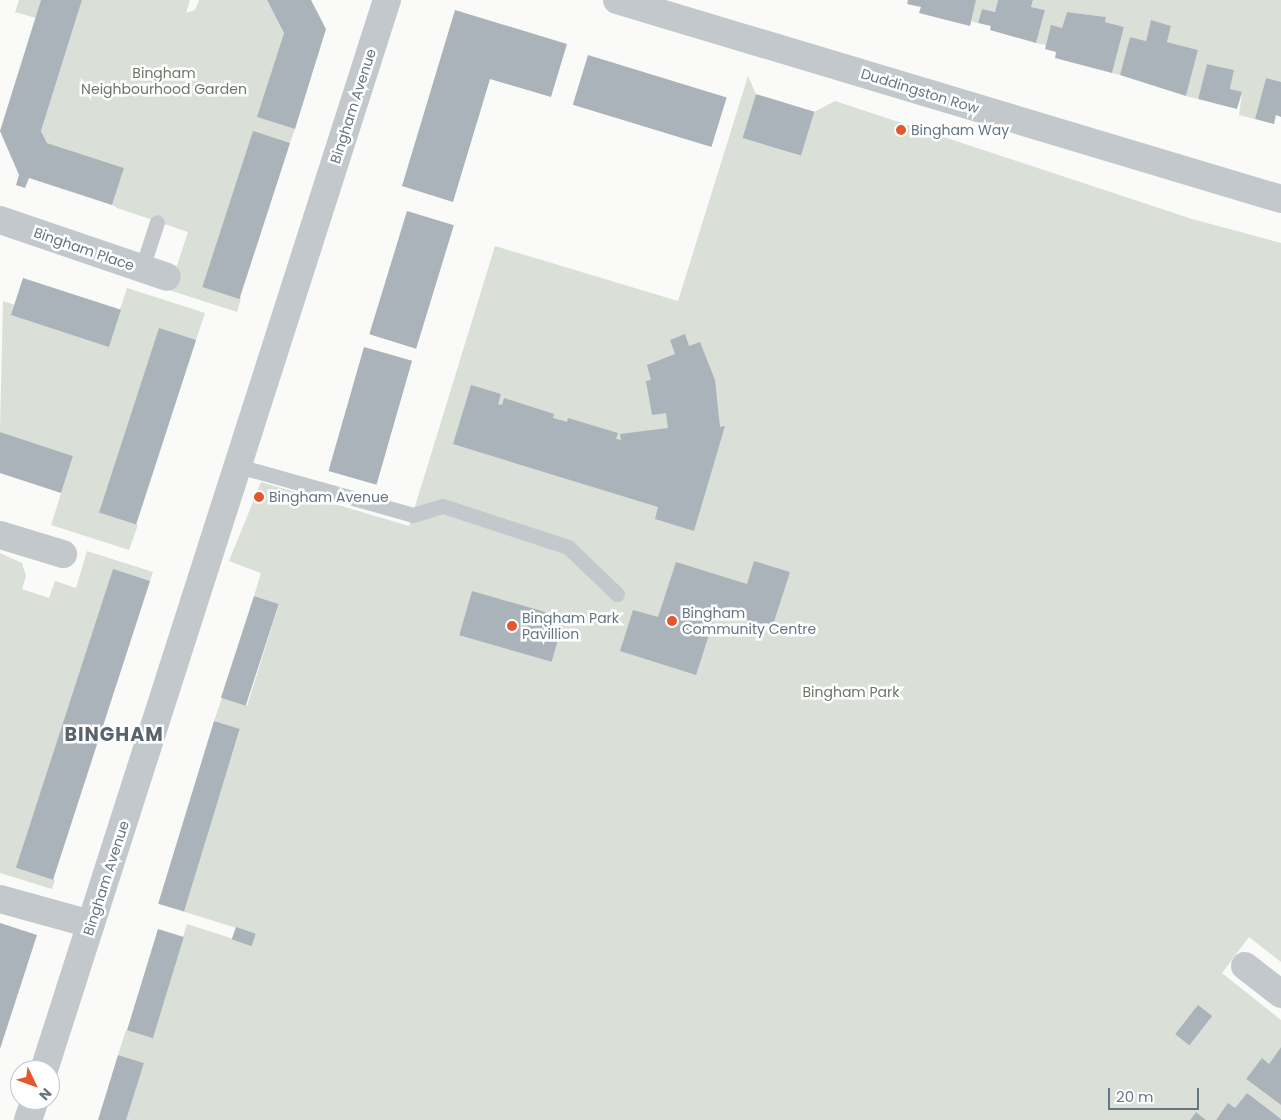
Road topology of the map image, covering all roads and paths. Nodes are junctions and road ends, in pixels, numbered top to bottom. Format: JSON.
{"nodes":[{"id":1,"x":387,"y":0,"type":"edge"},
{"id":2,"x":617,"y":0,"type":"edge"},
{"id":3,"x":1281,"y":199,"type":"edge"},
{"id":4,"x":0,"y":220,"type":"edge"},
{"id":5,"x":158,"y":222,"type":"dead end"},
{"id":6,"x":142,"y":268,"type":"junction"},
{"id":7,"x":167,"y":277,"type":"dead end"},
{"id":8,"x":238,"y":466,"type":"junction"},
{"id":9,"x":0,"y":535,"type":"edge"},
{"id":10,"x":63,"y":554,"type":"dead end"},
{"id":11,"x":617,"y":594,"type":"dead end"},
{"id":12,"x":0,"y":899,"type":"edge"},
{"id":13,"x":91,"y":924,"type":"junction"},
{"id":14,"x":1245,"y":966,"type":"dead end"},
{"id":15,"x":1281,"y":994,"type":"edge"},
{"id":16,"x":47,"y":1060,"type":"edge"}],
"edges":[{"from":1,"to":8,"type":"street","name":"Bingham Avenue"},
{"from":2,"to":3,"type":"street","name":"Duddingston Row"},
{"from":4,"to":6,"type":"street","name":"Bingham Place"},
{"from":5,"to":6,"type":"lane"},
{"from":6,"to":7,"type":"street","name":"Bingham Place"},
{"from":8,"to":11,"type":"lane"},
{"from":8,"to":13,"type":"street","name":"Bingham Avenue"},
{"from":9,"to":10,"type":"street"},
{"from":12,"to":13,"type":"street"},
{"from":13,"to":16,"type":"street","name":"Bingham Avenue"},
{"from":14,"to":15,"type":"street"}]}
